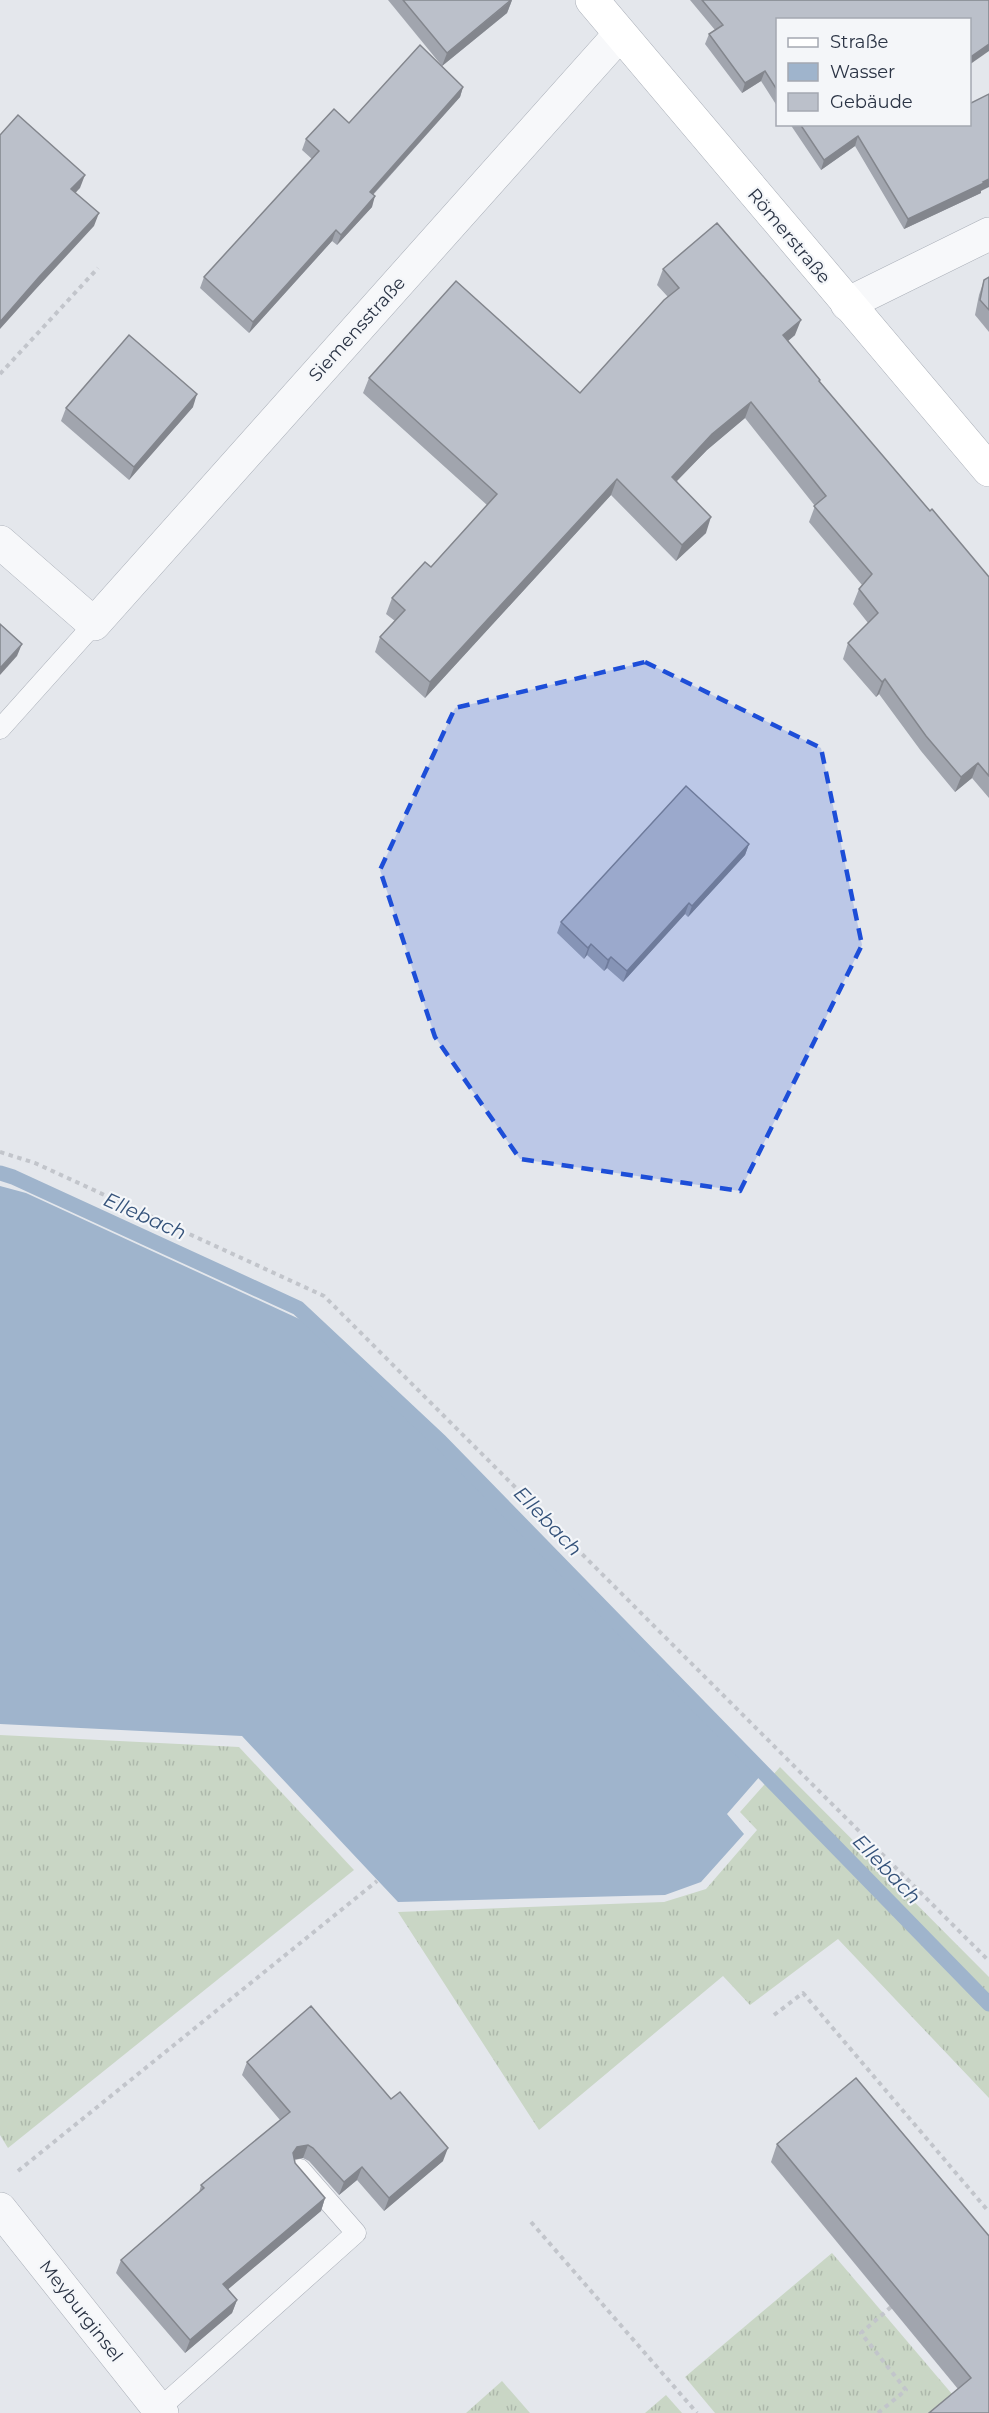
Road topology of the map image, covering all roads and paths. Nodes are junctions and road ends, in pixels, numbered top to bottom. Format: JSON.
{"nodes":[{"id":1,"x":592,"y":0,"type":"edge"},
{"id":2,"x":620,"y":34,"type":"junction"},
{"id":3,"x":989,"y":234,"type":"edge"},
{"id":4,"x":98,"y":268,"type":"dead end"},
{"id":5,"x":847,"y":304,"type":"junction"},
{"id":6,"x":0,"y":374,"type":"edge"},
{"id":7,"x":989,"y":470,"type":"edge"},
{"id":8,"x":0,"y":542,"type":"edge"},
{"id":9,"x":94,"y":624,"type":"junction"},
{"id":10,"x":0,"y":729,"type":"edge"},
{"id":11,"x":0,"y":1152,"type":"edge"},
{"id":12,"x":377,"y":1881,"type":"dead end"},
{"id":13,"x":989,"y":1961,"type":"edge"},
{"id":14,"x":774,"y":2015,"type":"dead end"},
{"id":15,"x":300,"y":2169,"type":"edge"},
{"id":16,"x":5,"y":2193,"type":"edge"},
{"id":17,"x":989,"y":2212,"type":"edge"},
{"id":18,"x":531,"y":2222,"type":"dead end"},
{"id":19,"x":891,"y":2307,"type":"edge"},
{"id":20,"x":160,"y":2411,"type":"edge"},
{"id":21,"x":698,"y":2413,"type":"edge"},
{"id":22,"x":878,"y":2413,"type":"edge"}],
"edges":[{"from":1,"to":2,"type":"main road","name":"Römerstraße"},
{"from":2,"to":5,"type":"main road","name":"Römerstraße"},
{"from":2,"to":9,"type":"street","name":"Siemensstraße"},
{"from":3,"to":5,"type":"street"},
{"from":4,"to":6,"type":"path"},
{"from":5,"to":7,"type":"main road","name":"Römerstraße"},
{"from":8,"to":9,"type":"street"},
{"from":9,"to":10,"type":"lane","name":"Siemensstraße"},
{"from":11,"to":13,"type":"path"},
{"from":12,"to":16,"type":"path"},
{"from":14,"to":17,"type":"path"},
{"from":15,"to":20,"type":"lane"},
{"from":16,"to":20,"type":"street","name":"Meyburginsel"},
{"from":18,"to":21,"type":"path"},
{"from":19,"to":22,"type":"path"}]}
